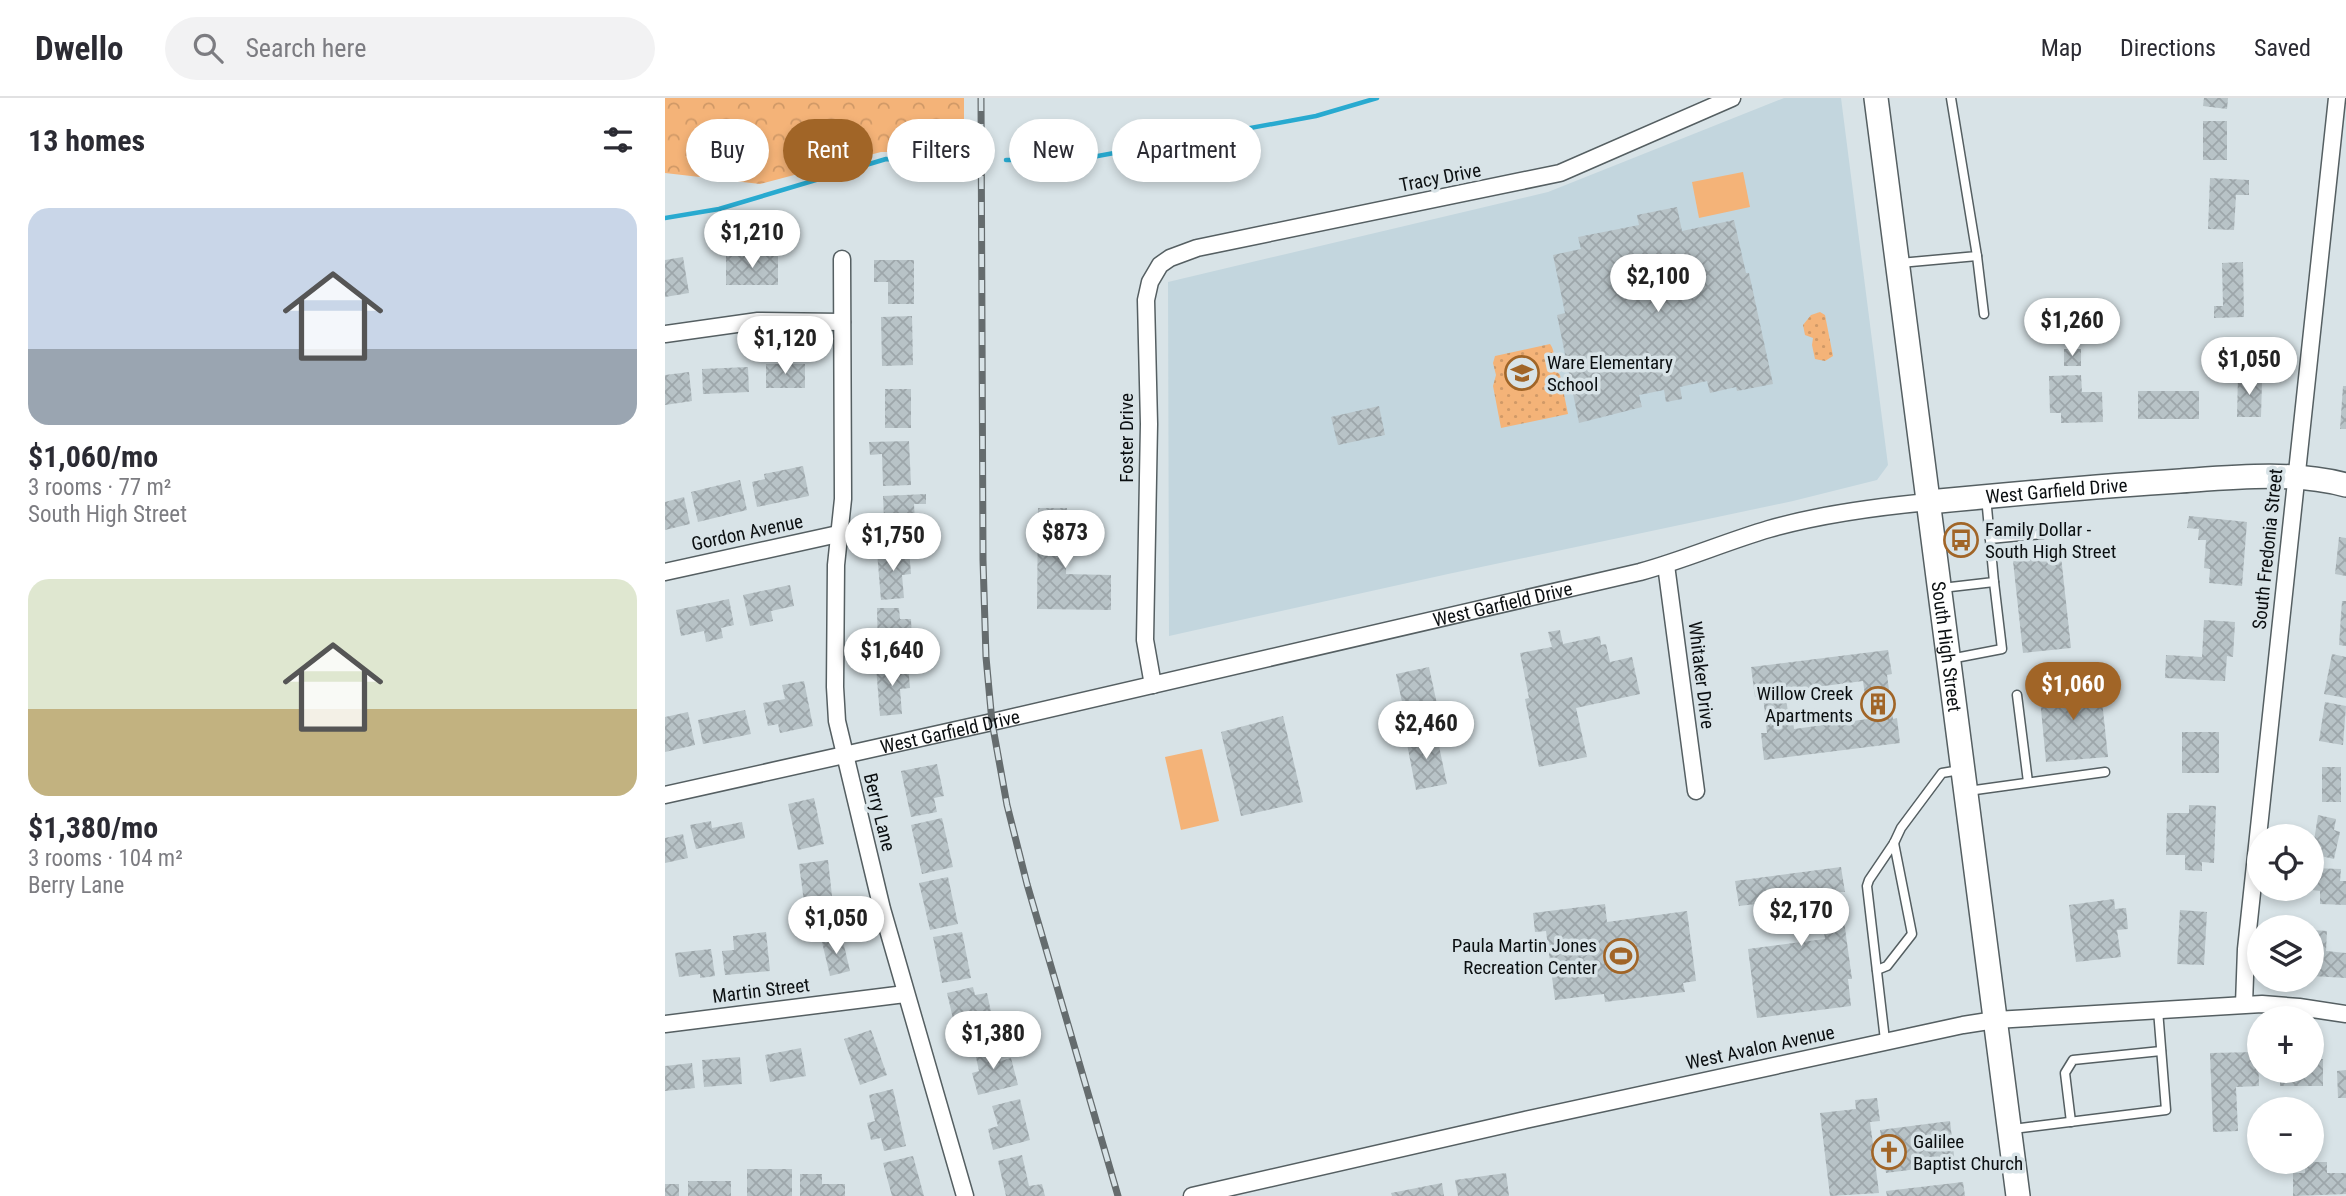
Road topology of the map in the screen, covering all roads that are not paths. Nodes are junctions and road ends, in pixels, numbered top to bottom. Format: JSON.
{"nodes":[{"id":1,"x":1732,"y":98,"type":"edge"},
{"id":2,"x":1876,"y":98,"type":"edge"},
{"id":3,"x":1951,"y":98,"type":"edge"},
{"id":4,"x":2337,"y":98,"type":"edge"},
{"id":5,"x":1977,"y":256,"type":"junction"},
{"id":6,"x":842,"y":259,"type":"dead end"},
{"id":7,"x":1897,"y":263,"type":"junction"},
{"id":8,"x":1153,"y":275,"type":"joint"},
{"id":9,"x":1984,"y":314,"type":"dead end"},
{"id":10,"x":842,"y":321,"type":"junction"},
{"id":11,"x":665,"y":334,"type":"edge"},
{"id":12,"x":2296,"y":477,"type":"junction"},
{"id":13,"x":2346,"y":485,"type":"edge"},
{"id":14,"x":1986,"y":497,"type":"junction"},
{"id":15,"x":1929,"y":502,"type":"junction"},
{"id":16,"x":838,"y":534,"type":"junction"},
{"id":17,"x":2043,"y":534,"type":"dead end"},
{"id":18,"x":1990,"y":539,"type":"junction"},
{"id":19,"x":1666,"y":565,"type":"junction"},
{"id":20,"x":665,"y":572,"type":"edge"},
{"id":21,"x":1994,"y":582,"type":"junction"},
{"id":22,"x":1939,"y":589,"type":"junction"},
{"id":23,"x":1947,"y":659,"type":"junction"},
{"id":24,"x":1153,"y":685,"type":"junction"},
{"id":25,"x":2017,"y":695,"type":"dead end"},
{"id":26,"x":844,"y":754,"type":"junction"},
{"id":27,"x":2105,"y":772,"type":"dead end"},
{"id":28,"x":1964,"y":780,"type":"junction"},
{"id":29,"x":2028,"y":782,"type":"junction"},
{"id":30,"x":1696,"y":791,"type":"dead end"},
{"id":31,"x":665,"y":795,"type":"edge"},
{"id":32,"x":1894,"y":843,"type":"junction"},
{"id":33,"x":1877,"y":970,"type":"junction"},
{"id":34,"x":905,"y":993,"type":"junction"},
{"id":35,"x":2244,"y":1004,"type":"junction"},
{"id":36,"x":2158,"y":1010,"type":"junction"},
{"id":37,"x":2346,"y":1014,"type":"edge"},
{"id":38,"x":1996,"y":1020,"type":"junction"},
{"id":39,"x":665,"y":1024,"type":"edge"},
{"id":40,"x":1885,"y":1040,"type":"junction"},
{"id":41,"x":2161,"y":1051,"type":"junction"},
{"id":42,"x":2071,"y":1122,"type":"junction"},
{"id":43,"x":2010,"y":1130,"type":"junction"},
{"id":44,"x":965,"y":1196,"type":"edge"},
{"id":45,"x":1192,"y":1196,"type":"edge"},
{"id":46,"x":2018,"y":1196,"type":"edge"}],
"edges":[{"from":1,"to":8,"type":"street","name":"Tracy Drive"},
{"from":2,"to":7,"type":"main road","name":"South High Street"},
{"from":3,"to":5,"type":"lane"},
{"from":4,"to":12,"type":"street","name":"South Fredonia Street"},
{"from":5,"to":7,"type":"lane"},
{"from":5,"to":9,"type":"lane"},
{"from":6,"to":10,"type":"street","name":"Berry Lane"},
{"from":7,"to":15,"type":"main road","name":"South High Street"},
{"from":8,"to":24,"type":"street","name":"Foster Drive"},
{"from":10,"to":11,"type":"street"},
{"from":10,"to":16,"type":"street","name":"Berry Lane"},
{"from":12,"to":13,"type":"main road","name":"West Garfield Drive"},
{"from":12,"to":14,"type":"main road","name":"West Garfield Drive"},
{"from":12,"to":35,"type":"street","name":"South Fredonia Street"},
{"from":14,"to":15,"type":"main road","name":"West Garfield Drive"},
{"from":14,"to":18,"type":"lane"},
{"from":15,"to":19,"type":"street","name":"West Garfield Drive"},
{"from":15,"to":22,"type":"main road","name":"South High Street"},
{"from":16,"to":20,"type":"street","name":"Gordon Avenue"},
{"from":16,"to":26,"type":"street","name":"Berry Lane"},
{"from":17,"to":18,"type":"lane"},
{"from":18,"to":21,"type":"lane"},
{"from":19,"to":24,"type":"street","name":"West Garfield Drive"},
{"from":19,"to":30,"type":"street","name":"Whitaker Drive"},
{"from":21,"to":22,"type":"lane"},
{"from":21,"to":23,"type":"lane"},
{"from":22,"to":23,"type":"main road","name":"South High Street"},
{"from":23,"to":28,"type":"main road","name":"South High Street"},
{"from":24,"to":26,"type":"street","name":"West Garfield Drive"},
{"from":25,"to":29,"type":"lane"},
{"from":26,"to":31,"type":"street","name":"West Garfield Drive"},
{"from":26,"to":34,"type":"street","name":"Berry Lane"},
{"from":27,"to":29,"type":"lane"},
{"from":28,"to":29,"type":"lane"},
{"from":28,"to":32,"type":"lane"},
{"from":28,"to":38,"type":"main road","name":"South High Street"},
{"from":32,"to":33,"type":"lane"},
{"from":32,"to":33,"type":"lane"},
{"from":33,"to":40,"type":"lane"},
{"from":34,"to":39,"type":"street","name":"Martin Street"},
{"from":34,"to":44,"type":"street","name":"Berry Lane"},
{"from":35,"to":36,"type":"street","name":"West Avalon Avenue"},
{"from":35,"to":37,"type":"street","name":"West Avalon Avenue"},
{"from":36,"to":38,"type":"street","name":"West Avalon Avenue"},
{"from":36,"to":41,"type":"lane"},
{"from":38,"to":40,"type":"street","name":"West Avalon Avenue"},
{"from":38,"to":43,"type":"main road","name":"South High Street"},
{"from":40,"to":45,"type":"street","name":"West Avalon Avenue"},
{"from":41,"to":42,"type":"lane"},
{"from":41,"to":42,"type":"lane"},
{"from":42,"to":43,"type":"lane"},
{"from":43,"to":46,"type":"main road","name":"South High Street"}]}
